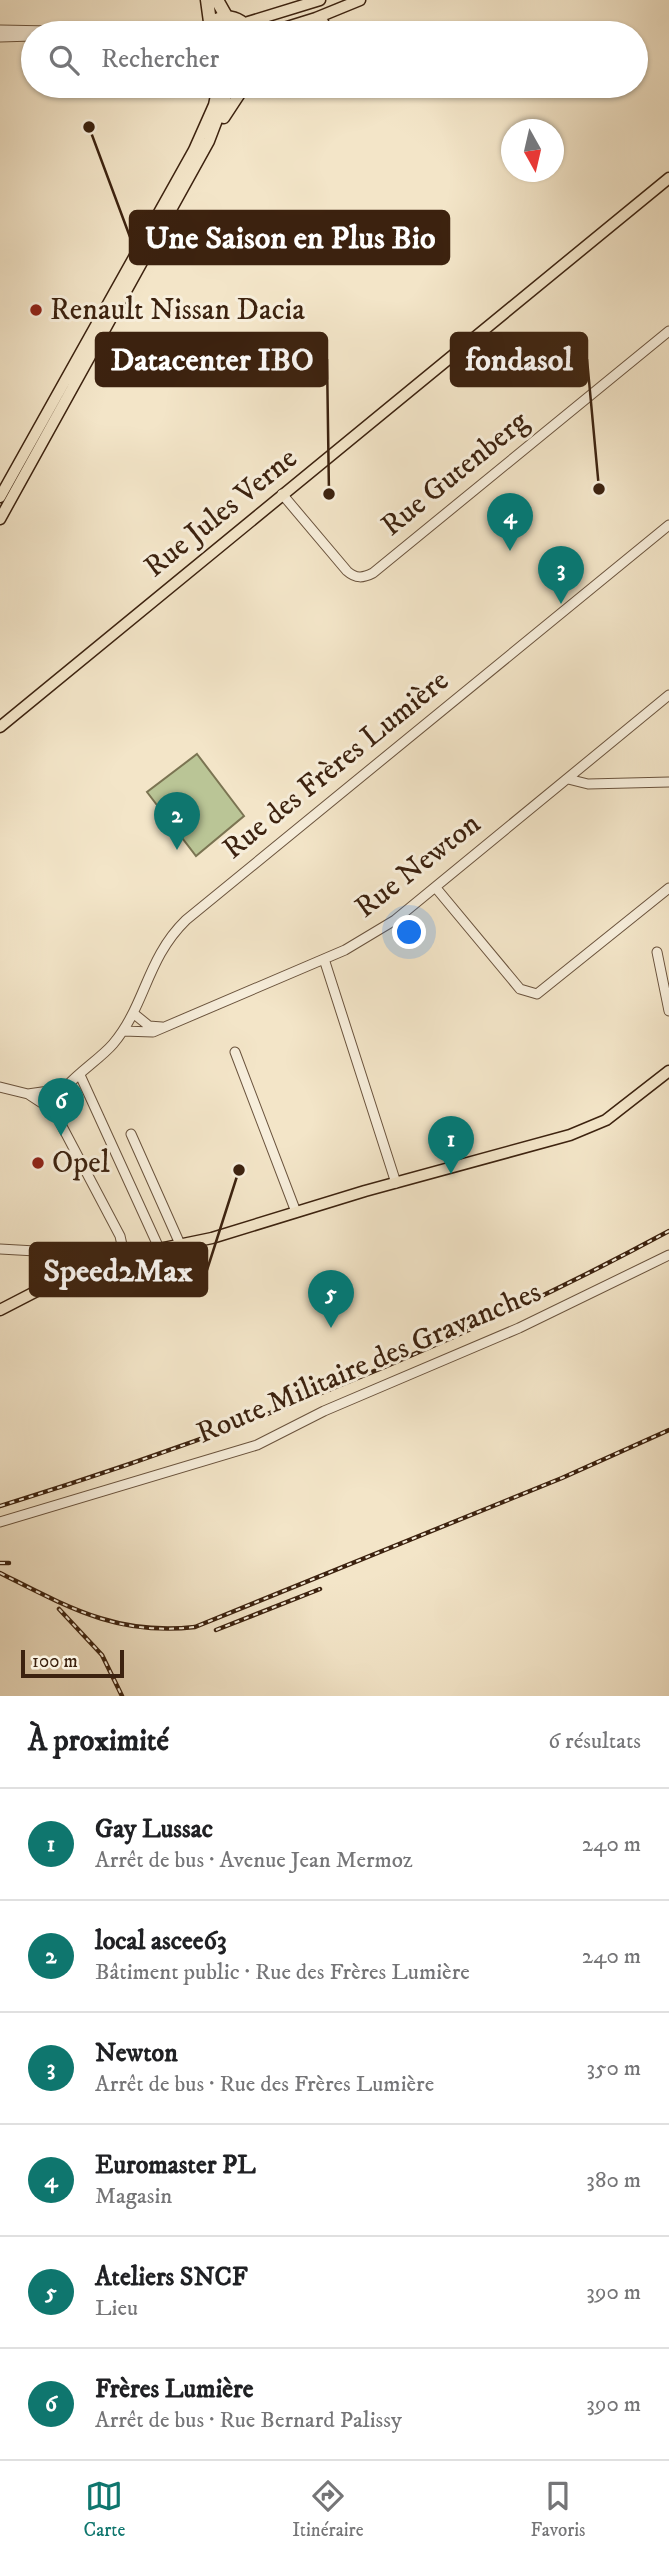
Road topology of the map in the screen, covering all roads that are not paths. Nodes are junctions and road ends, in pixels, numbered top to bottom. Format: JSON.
{"nodes":[{"id":1,"x":207,"y":0,"type":"edge"},
{"id":2,"x":217,"y":0,"type":"edge"},
{"id":3,"x":320,"y":0,"type":"edge"},
{"id":4,"x":360,"y":0,"type":"edge"},
{"id":5,"x":342,"y":8,"type":"junction"},
{"id":6,"x":226,"y":16,"type":"junction"},
{"id":7,"x":204,"y":21,"type":"edge"},
{"id":8,"x":218,"y":21,"type":"edge"},
{"id":9,"x":240,"y":21,"type":"edge"},
{"id":10,"x":252,"y":21,"type":"edge"},
{"id":11,"x":304,"y":21,"type":"edge"},
{"id":12,"x":322,"y":21,"type":"edge"},
{"id":13,"x":0,"y":30,"type":"edge"},
{"id":14,"x":21,"y":30,"type":"edge"},
{"id":15,"x":21,"y":36,"type":"edge"},
{"id":16,"x":0,"y":37,"type":"edge"},
{"id":17,"x":215,"y":98,"type":"edge"},
{"id":18,"x":225,"y":98,"type":"edge"},
{"id":19,"x":237,"y":98,"type":"edge"},
{"id":20,"x":209,"y":141,"type":"junction"},
{"id":21,"x":669,"y":178,"type":"edge"},
{"id":22,"x":669,"y":331,"type":"edge"},
{"id":23,"x":282,"y":494,"type":"junction"},
{"id":24,"x":0,"y":497,"type":"edge"},
{"id":25,"x":0,"y":519,"type":"edge"},
{"id":26,"x":669,"y":525,"type":"edge"},
{"id":27,"x":669,"y":695,"type":"edge"},
{"id":28,"x":0,"y":727,"type":"edge"},
{"id":29,"x":568,"y":779,"type":"junction"},
{"id":30,"x":669,"y":782,"type":"edge"},
{"id":31,"x":436,"y":888,"type":"junction"},
{"id":32,"x":669,"y":888,"type":"edge"},
{"id":33,"x":657,"y":952,"type":"dead end"},
{"id":34,"x":324,"y":959,"type":"junction"},
{"id":35,"x":669,"y":1011,"type":"edge"},
{"id":36,"x":133,"y":1013,"type":"junction"},
{"id":37,"x":167,"y":1026,"type":"junction"},
{"id":38,"x":123,"y":1031,"type":"junction"},
{"id":39,"x":235,"y":1052,"type":"dead end"},
{"id":40,"x":669,"y":1071,"type":"edge"},
{"id":41,"x":80,"y":1075,"type":"junction"},
{"id":42,"x":0,"y":1087,"type":"edge"},
{"id":43,"x":64,"y":1088,"type":"junction"},
{"id":44,"x":28,"y":1094,"type":"junction"},
{"id":45,"x":54,"y":1111,"type":"junction"},
{"id":46,"x":131,"y":1135,"type":"dead end"},
{"id":47,"x":396,"y":1183,"type":"junction"},
{"id":48,"x":296,"y":1212,"type":"junction"},
{"id":49,"x":180,"y":1244,"type":"junction"},
{"id":50,"x":159,"y":1248,"type":"junction"},
{"id":51,"x":0,"y":1249,"type":"edge"},
{"id":52,"x":124,"y":1254,"type":"junction"},
{"id":53,"x":669,"y":1255,"type":"edge"},
{"id":54,"x":91,"y":1263,"type":"junction"},
{"id":55,"x":0,"y":1310,"type":"edge"},
{"id":56,"x":0,"y":1522,"type":"edge"}],
"edges":[{"from":1,"to":7,"type":"highway"},
{"from":2,"to":6,"type":"highway"},
{"from":3,"to":10,"type":"main road"},
{"from":4,"to":5,"type":"main road"},
{"from":5,"to":11,"type":"main road"},
{"from":5,"to":12,"type":"main road"},
{"from":6,"to":8,"type":"main road"},
{"from":6,"to":9,"type":"main road"},
{"from":13,"to":14,"type":"street"},
{"from":15,"to":16,"type":"street"},
{"from":17,"to":24,"type":"main road"},
{"from":18,"to":20,"type":"main road"},
{"from":19,"to":20,"type":"main road"},
{"from":20,"to":25,"type":"main road"},
{"from":21,"to":23,"type":"main road","name":"Rue Jules Verne"},
{"from":22,"to":23,"type":"street","name":"Rue Gutenberg"},
{"from":23,"to":28,"type":"main road","name":"Rue Jules Verne"},
{"from":26,"to":36,"type":"street","name":"Rue des Frères Lumière"},
{"from":27,"to":29,"type":"street","name":"Rue Newton"},
{"from":29,"to":30,"type":"street"},
{"from":29,"to":31,"type":"street","name":"Rue Newton"},
{"from":31,"to":32,"type":"street"},
{"from":31,"to":34,"type":"street","name":"Rue Newton"},
{"from":33,"to":35,"type":"street"},
{"from":34,"to":37,"type":"street","name":"Rue Newton"},
{"from":34,"to":47,"type":"street"},
{"from":36,"to":37,"type":"street"},
{"from":36,"to":38,"type":"street","name":"Rue des Frères Lumière"},
{"from":37,"to":38,"type":"street","name":"Rue Newton"},
{"from":38,"to":41,"type":"street","name":"Rue des Frères Lumière"},
{"from":39,"to":48,"type":"street"},
{"from":40,"to":47,"type":"main road"},
{"from":41,"to":43,"type":"street","name":"Rue des Frères Lumière"},
{"from":41,"to":50,"type":"street"},
{"from":42,"to":44,"type":"street"},
{"from":43,"to":44,"type":"street"},
{"from":43,"to":45,"type":"street","name":"Rue des Frères Lumière"},
{"from":44,"to":45,"type":"street"},
{"from":45,"to":52,"type":"street"},
{"from":46,"to":49,"type":"street"},
{"from":47,"to":48,"type":"main road"},
{"from":48,"to":49,"type":"main road"},
{"from":49,"to":50,"type":"main road"},
{"from":50,"to":52,"type":"main road"},
{"from":51,"to":54,"type":"street"},
{"from":52,"to":54,"type":"main road"},
{"from":53,"to":56,"type":"street","name":"Route Militaire des Gravanches"},
{"from":54,"to":55,"type":"main road"}]}
